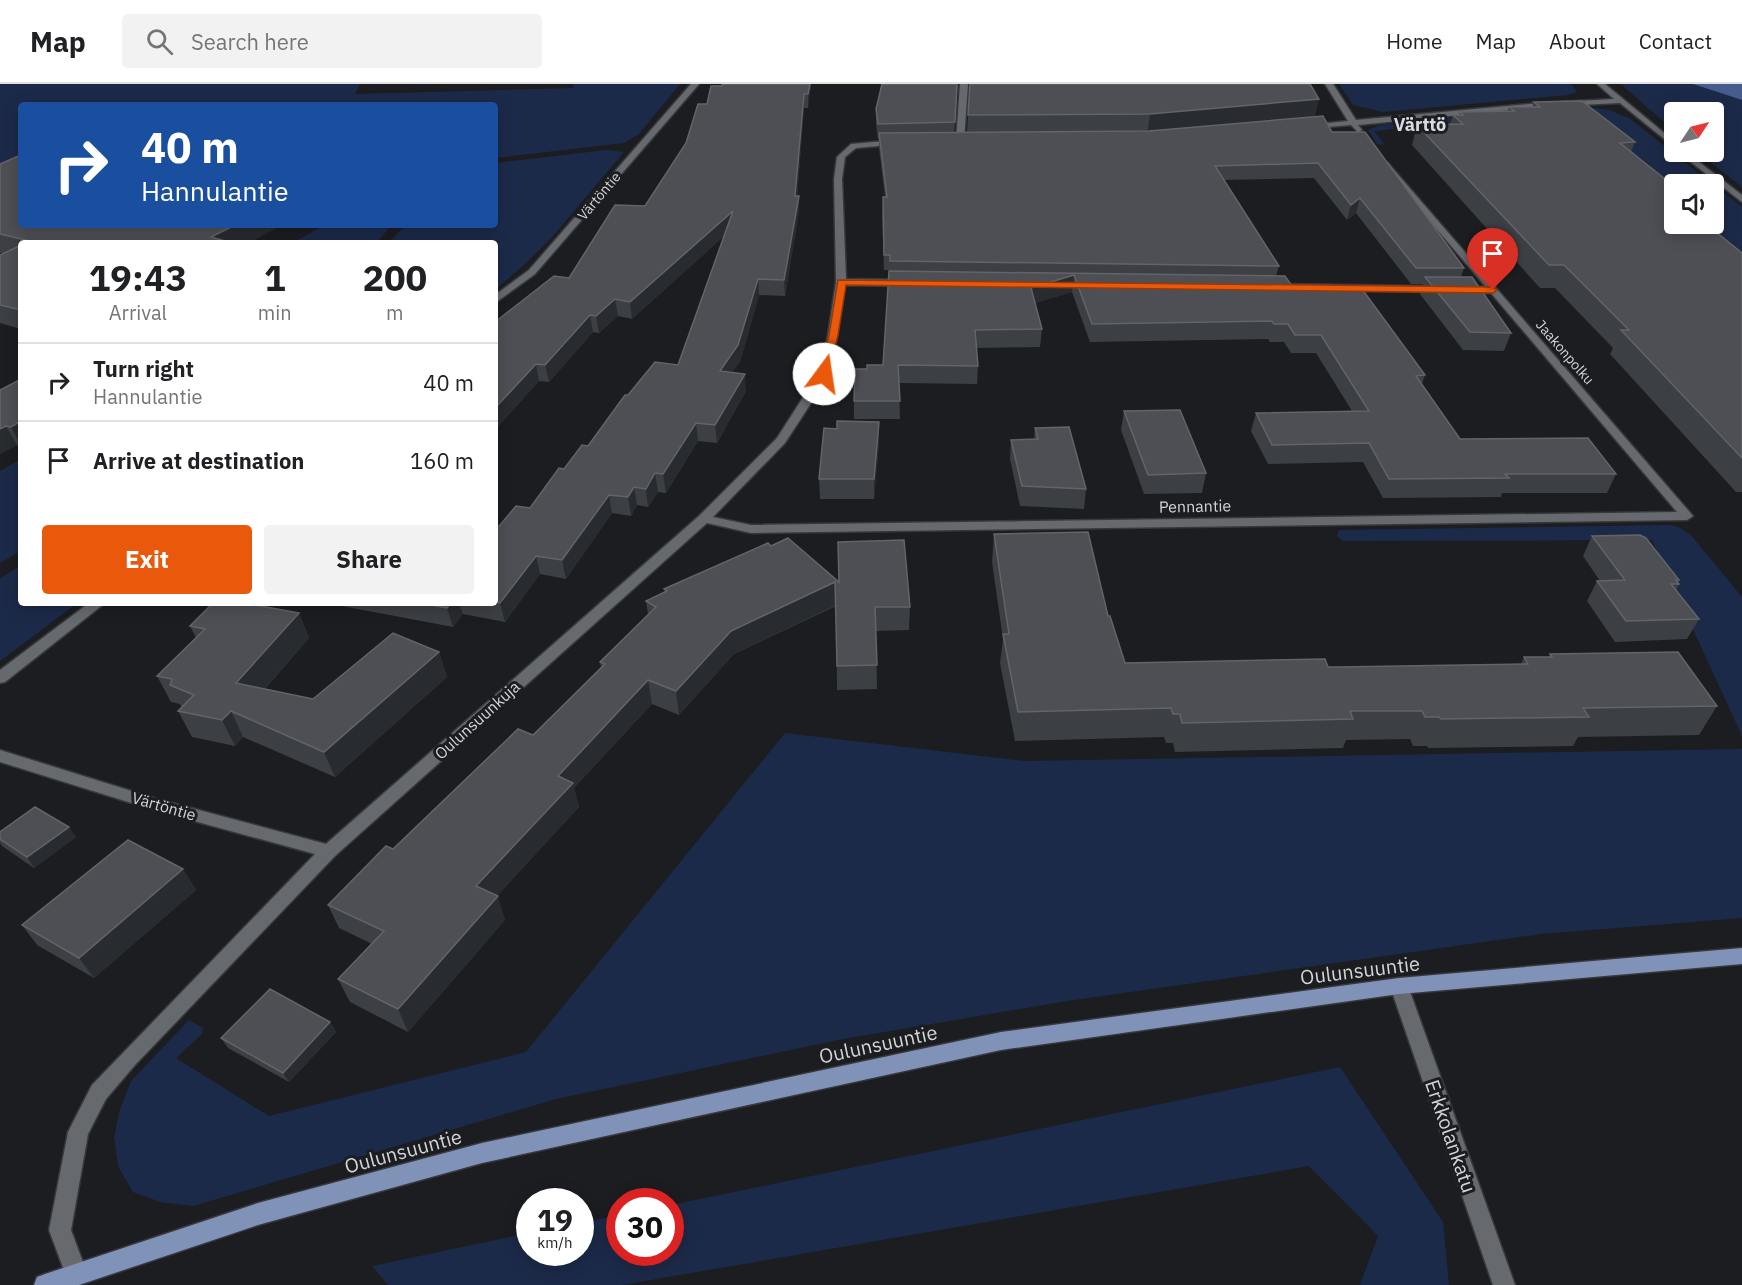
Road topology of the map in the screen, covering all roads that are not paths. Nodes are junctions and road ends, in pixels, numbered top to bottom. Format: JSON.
{"nodes":[{"id":1,"x":695,"y":84,"type":"edge"},
{"id":2,"x":964,"y":84,"type":"edge"},
{"id":3,"x":1329,"y":84,"type":"edge"},
{"id":4,"x":1601,"y":84,"type":"edge"},
{"id":5,"x":1620,"y":101,"type":"junction"},
{"id":6,"x":1352,"y":123,"type":"junction"},
{"id":7,"x":1297,"y":128,"type":"edge"},
{"id":8,"x":1664,"y":137,"type":"edge"},
{"id":9,"x":949,"y":141,"type":"edge"},
{"id":10,"x":1366,"y":141,"type":"edge"},
{"id":11,"x":904,"y":142,"type":"edge"},
{"id":12,"x":1381,"y":158,"type":"edge"},
{"id":13,"x":1695,"y":162,"type":"edge"},
{"id":14,"x":1742,"y":199,"type":"edge"},
{"id":15,"x":842,"y":282,"type":"junction"},
{"id":16,"x":919,"y":283,"type":"edge"},
{"id":17,"x":1268,"y":287,"type":"edge"},
{"id":18,"x":1493,"y":290,"type":"junction"},
{"id":19,"x":498,"y":298,"type":"edge"},
{"id":20,"x":1687,"y":516,"type":"joint"},
{"id":21,"x":704,"y":519,"type":"junction"},
{"id":22,"x":94,"y":606,"type":"edge"},
{"id":23,"x":0,"y":678,"type":"edge"},
{"id":24,"x":0,"y":756,"type":"edge"},
{"id":25,"x":329,"y":851,"type":"junction"},
{"id":26,"x":1742,"y":956,"type":"edge"},
{"id":27,"x":1399,"y":986,"type":"junction"},
{"id":28,"x":76,"y":1273,"type":"junction"},
{"id":29,"x":45,"y":1285,"type":"edge"},
{"id":30,"x":1504,"y":1285,"type":"edge"}],
"edges":[{"from":1,"to":19,"type":"street","name":"Värtöntie"},
{"from":2,"to":9,"type":"street"},
{"from":3,"to":6,"type":"street"},
{"from":4,"to":5,"type":"street"},
{"from":5,"to":6,"type":"street"},
{"from":5,"to":8,"type":"street"},
{"from":6,"to":7,"type":"street"},
{"from":6,"to":10,"type":"street"},
{"from":11,"to":15,"type":"street","name":"Oulunsuunkuja"},
{"from":12,"to":18,"type":"street","name":"Jaakonpolku"},
{"from":13,"to":14,"type":"street"},
{"from":15,"to":16,"type":"street"},
{"from":15,"to":21,"type":"street","name":"Oulunsuunkuja"},
{"from":17,"to":18,"type":"street"},
{"from":18,"to":20,"type":"street","name":"Jaakonpolku"},
{"from":20,"to":21,"type":"street","name":"Pennantie"},
{"from":21,"to":25,"type":"street","name":"Oulunsuunkuja"},
{"from":22,"to":23,"type":"street"},
{"from":24,"to":25,"type":"street","name":"Värtöntie"},
{"from":25,"to":28,"type":"street","name":"Oulunsuunkuja"},
{"from":26,"to":27,"type":"main road","name":"Oulunsuuntie"},
{"from":27,"to":28,"type":"main road","name":"Oulunsuuntie"},
{"from":27,"to":30,"type":"street","name":"Erkkolankatu"},
{"from":28,"to":29,"type":"main road","name":"Oulunsuuntie"}]}
